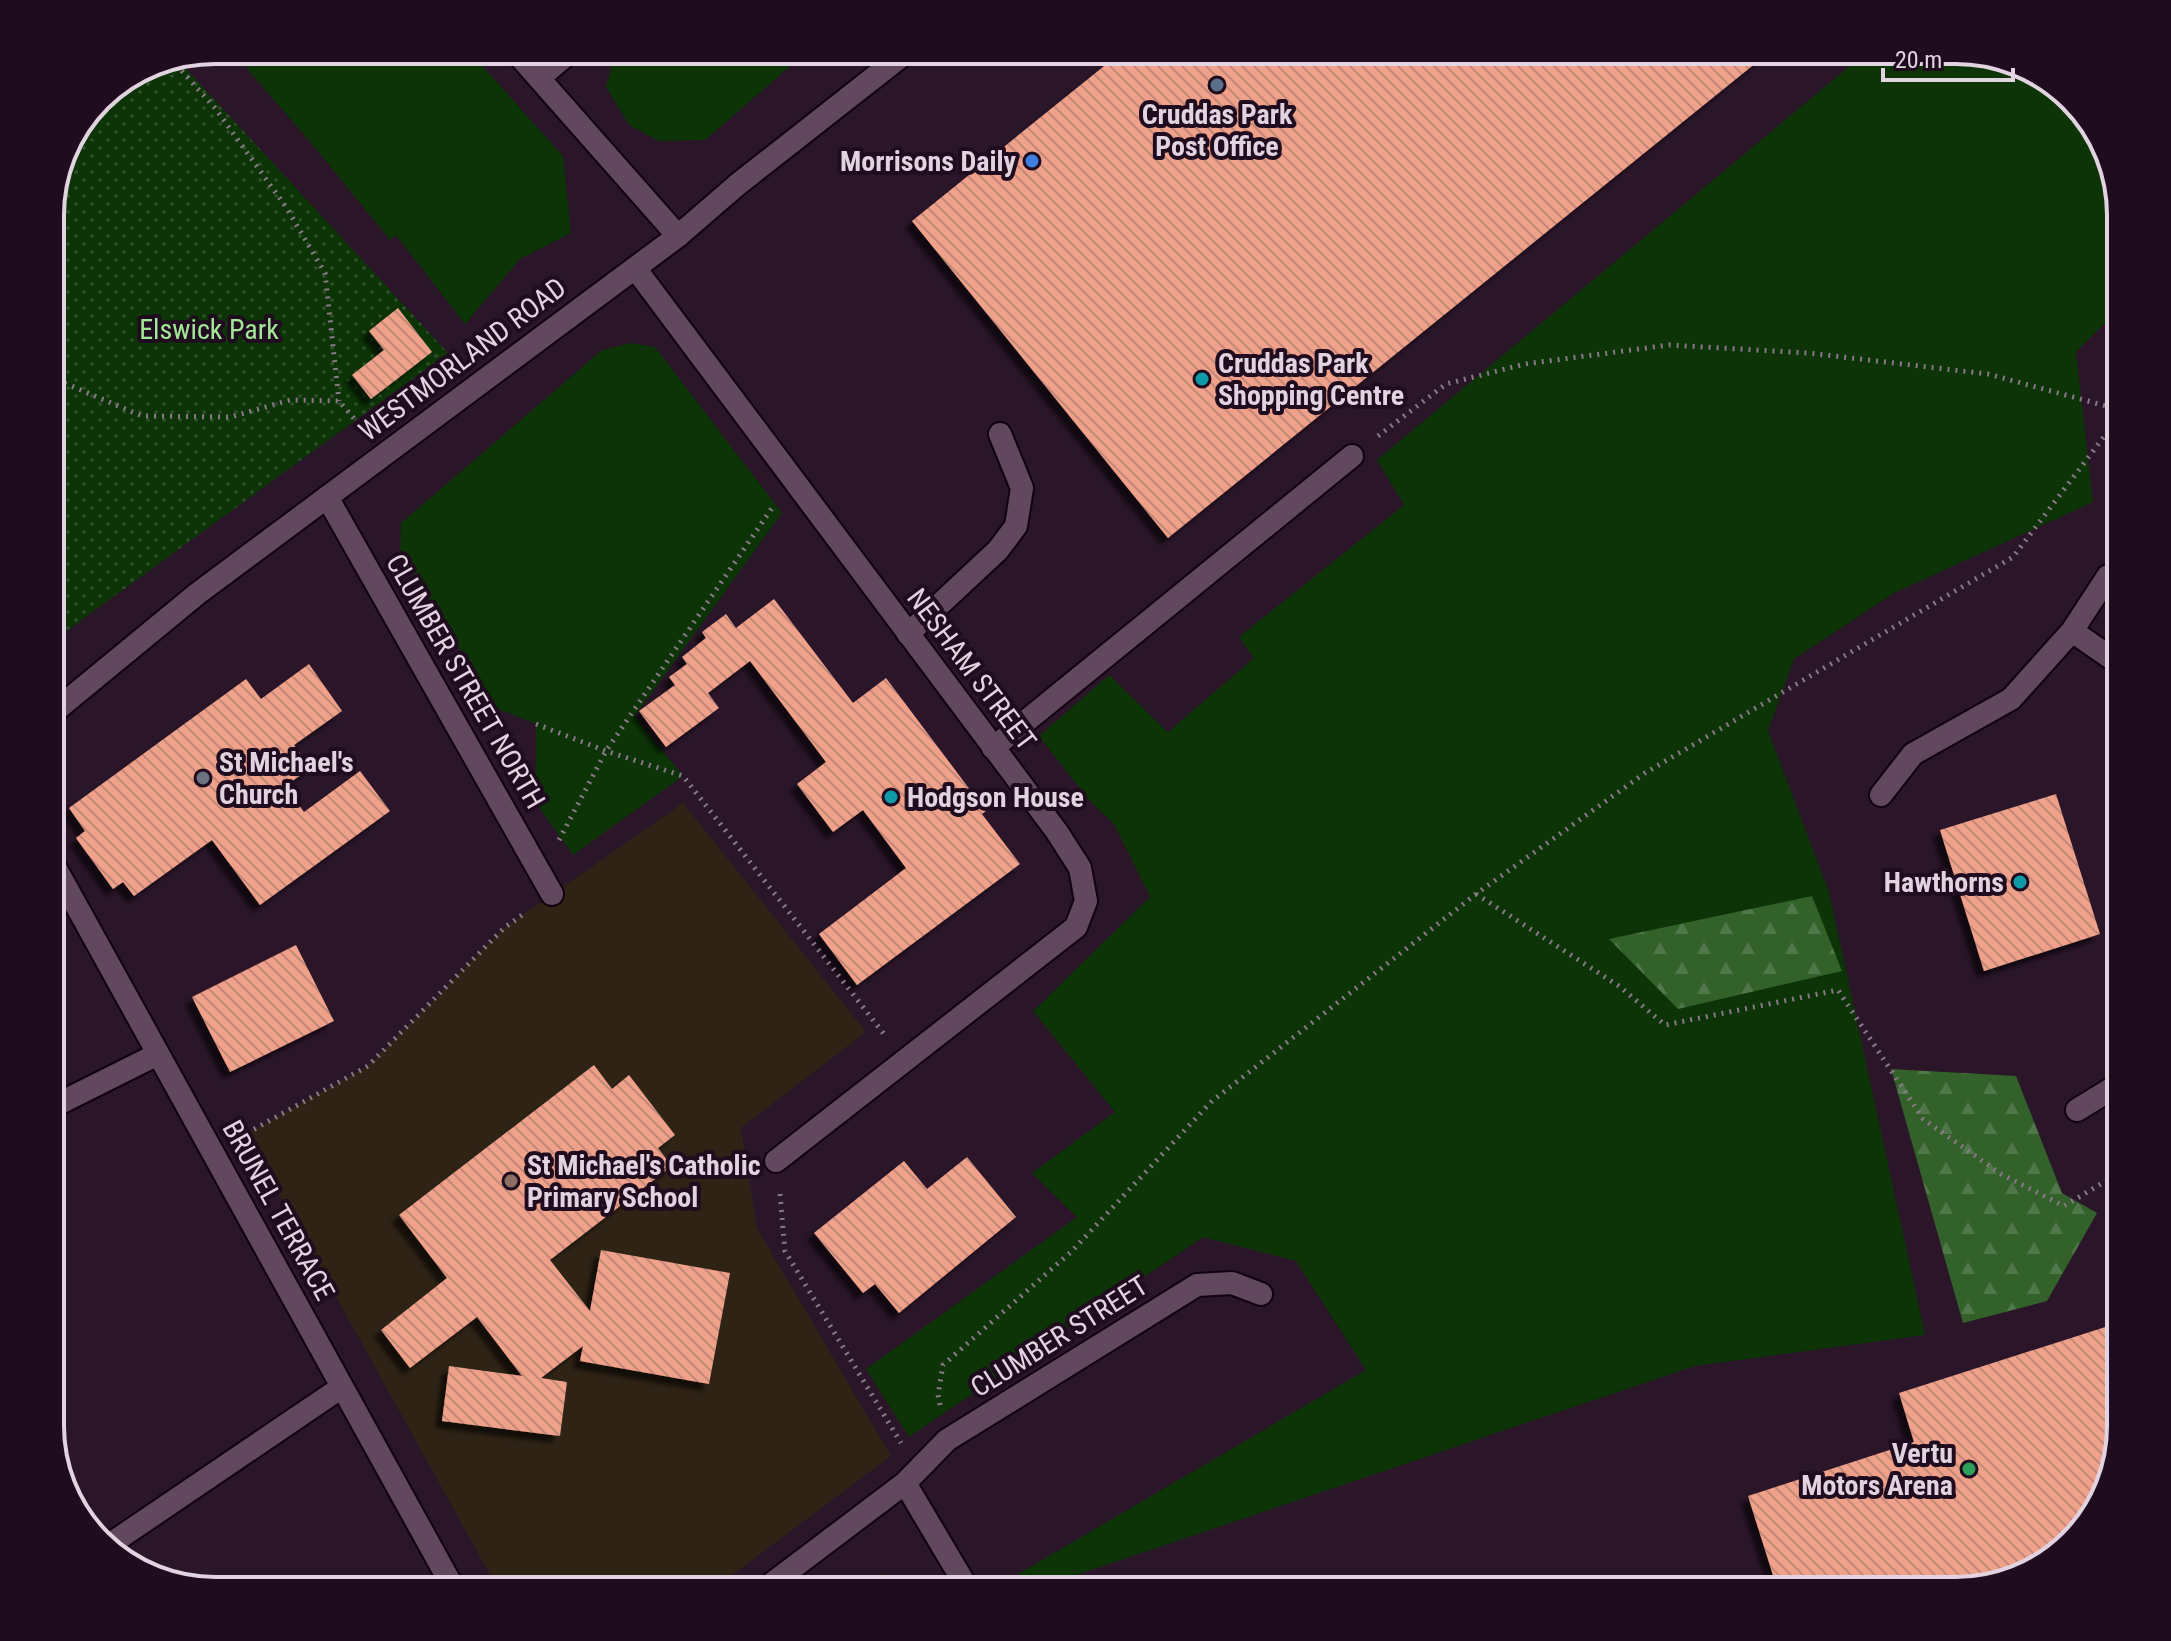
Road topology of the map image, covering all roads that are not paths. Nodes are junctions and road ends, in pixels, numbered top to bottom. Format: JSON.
{"nodes":[{"id":1,"x":526,"y":64,"type":"edge"},
{"id":2,"x":556,"y":64,"type":"edge"},
{"id":3,"x":891,"y":64,"type":"edge"},
{"id":4,"x":539,"y":78,"type":"junction"},
{"id":5,"x":678,"y":236,"type":"junction"},
{"id":6,"x":635,"y":268,"type":"junction"},
{"id":7,"x":1000,"y":434,"type":"dead end"},
{"id":8,"x":1352,"y":456,"type":"road end"},
{"id":9,"x":327,"y":497,"type":"junction"},
{"id":10,"x":2107,"y":578,"type":"edge"},
{"id":11,"x":2072,"y":631,"type":"junction"},
{"id":12,"x":908,"y":634,"type":"junction"},
{"id":13,"x":2107,"y":655,"type":"edge"},
{"id":14,"x":64,"y":703,"type":"edge"},
{"id":15,"x":993,"y":748,"type":"junction"},
{"id":16,"x":1881,"y":795,"type":"dead end"},
{"id":17,"x":64,"y":883,"type":"edge"},
{"id":18,"x":546,"y":884,"type":"road end"},
{"id":19,"x":158,"y":1054,"type":"junction"},
{"id":20,"x":2107,"y":1092,"type":"edge"},
{"id":21,"x":64,"y":1101,"type":"edge"},
{"id":22,"x":2077,"y":1110,"type":"dead end"},
{"id":23,"x":776,"y":1161,"type":"road end"},
{"id":24,"x":1261,"y":1294,"type":"dead end"},
{"id":25,"x":342,"y":1387,"type":"junction"},
{"id":26,"x":912,"y":1476,"type":"junction"},
{"id":27,"x":117,"y":1540,"type":"edge"},
{"id":28,"x":447,"y":1577,"type":"edge"},
{"id":29,"x":780,"y":1577,"type":"edge"},
{"id":30,"x":962,"y":1577,"type":"edge"}],
"edges":[{"from":1,"to":4,"type":"street"},
{"from":2,"to":4,"type":"street"},
{"from":3,"to":5,"type":"street","name":"WESTMORLAND ROAD"},
{"from":4,"to":5,"type":"street"},
{"from":5,"to":6,"type":"street","name":"WESTMORLAND ROAD"},
{"from":6,"to":9,"type":"street","name":"WESTMORLAND ROAD"},
{"from":6,"to":12,"type":"street","name":"NESHAM STREET"},
{"from":7,"to":12,"type":"street"},
{"from":8,"to":15,"type":"street"},
{"from":9,"to":14,"type":"street","name":"WESTMORLAND ROAD"},
{"from":9,"to":18,"type":"street","name":"CLUMBER STREET NORTH"},
{"from":10,"to":11,"type":"street"},
{"from":11,"to":13,"type":"street"},
{"from":11,"to":16,"type":"street"},
{"from":12,"to":15,"type":"street","name":"NESHAM STREET"},
{"from":15,"to":23,"type":"street","name":"NESHAM STREET"},
{"from":17,"to":19,"type":"street","name":"BRUNEL TERRACE"},
{"from":19,"to":21,"type":"street"},
{"from":19,"to":25,"type":"street","name":"BRUNEL TERRACE"},
{"from":20,"to":22,"type":"street"},
{"from":24,"to":26,"type":"street","name":"CLUMBER STREET"},
{"from":25,"to":27,"type":"street"},
{"from":25,"to":28,"type":"street","name":"BRUNEL TERRACE"},
{"from":26,"to":29,"type":"street","name":"CLUMBER STREET"},
{"from":26,"to":30,"type":"street"}]}
